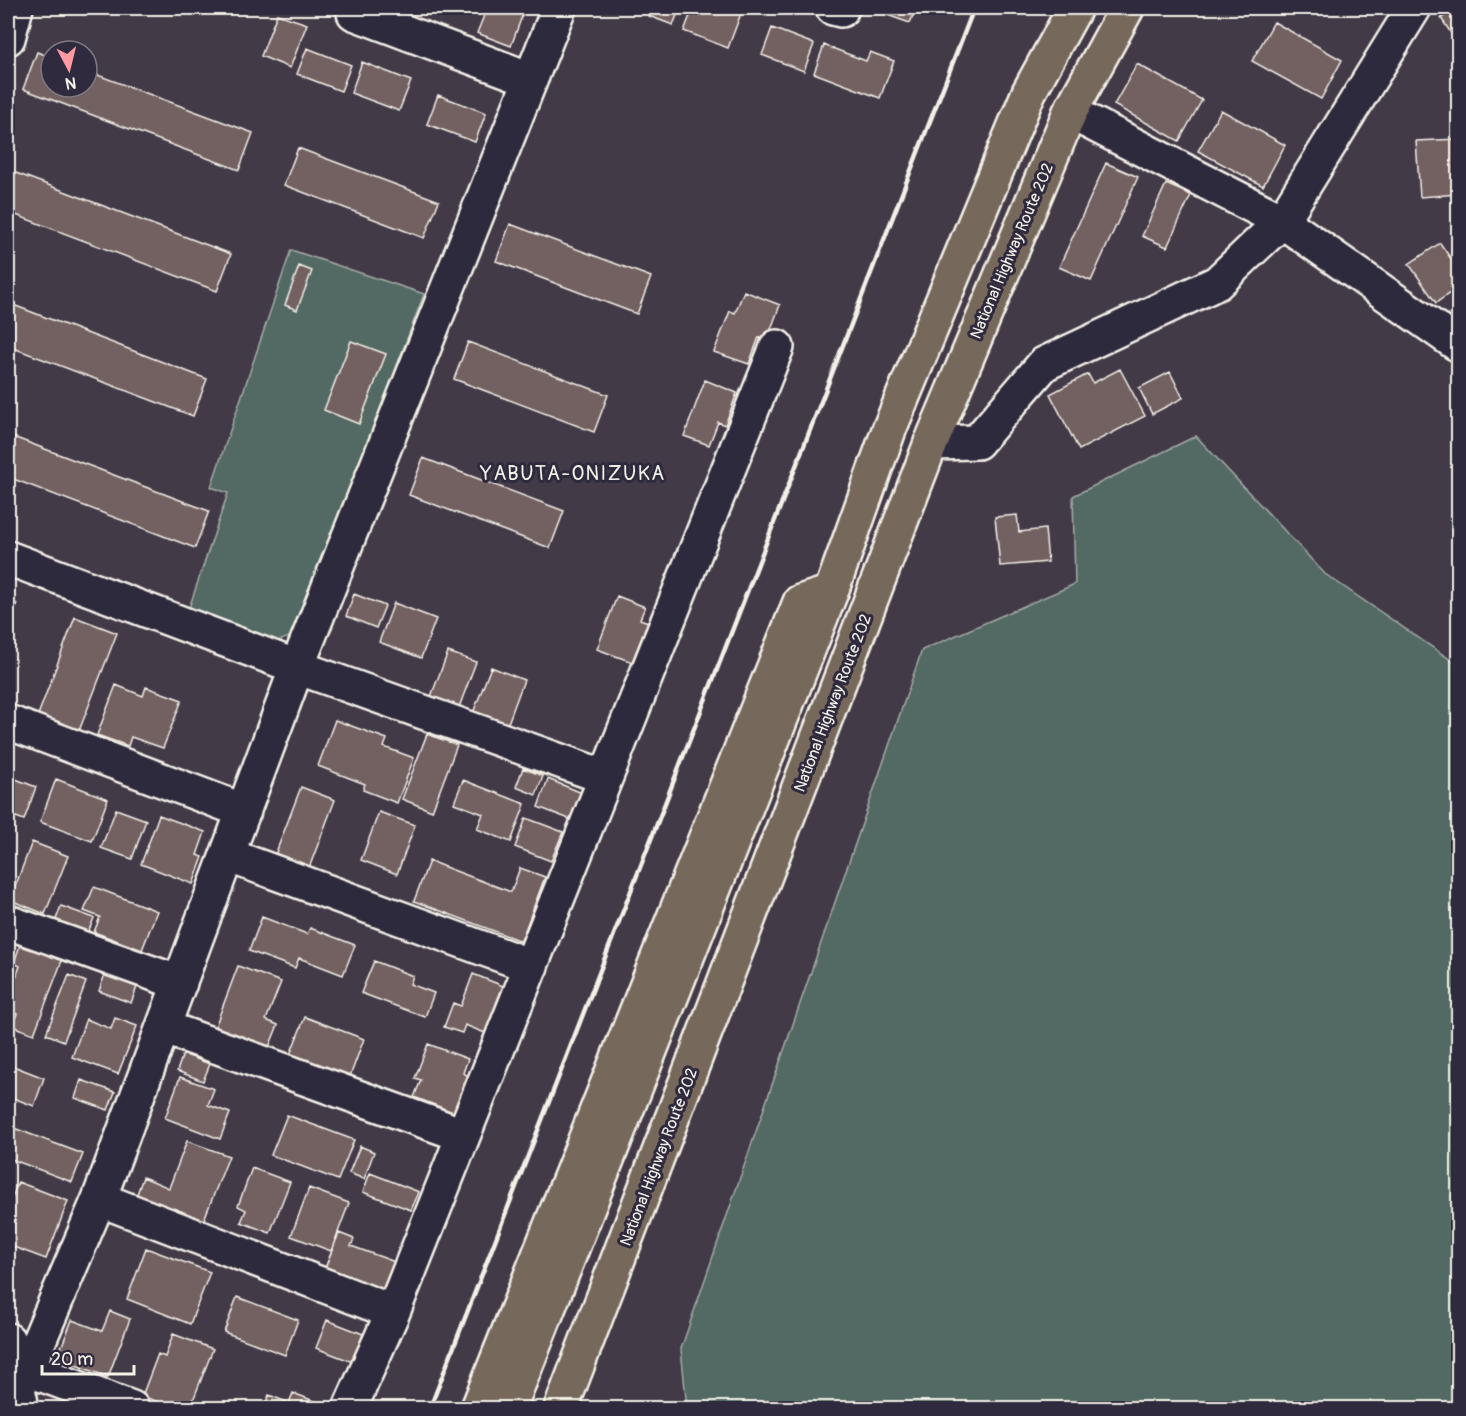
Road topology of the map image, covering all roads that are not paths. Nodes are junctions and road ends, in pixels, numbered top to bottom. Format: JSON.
{"nodes":[{"id":1,"x":16,"y":8,"type":"edge"},
{"id":2,"x":356,"y":8,"type":"edge"},
{"id":3,"x":559,"y":8,"type":"edge"},
{"id":4,"x":833,"y":8,"type":"edge"},
{"id":5,"x":842,"y":8,"type":"edge"},
{"id":6,"x":1075,"y":8,"type":"edge"},
{"id":7,"x":1127,"y":8,"type":"edge"},
{"id":8,"x":1414,"y":8,"type":"edge"},
{"id":9,"x":8,"y":38,"type":"edge"},
{"id":10,"x":530,"y":79,"type":"junction"},
{"id":11,"x":1070,"y":112,"type":"junction"},
{"id":12,"x":1282,"y":221,"type":"junction"},
{"id":13,"x":1457,"y":344,"type":"edge"},
{"id":14,"x":777,"y":346,"type":"dead end"},
{"id":15,"x":932,"y":443,"type":"junction"},
{"id":16,"x":8,"y":558,"type":"edge"},
{"id":17,"x":297,"y":668,"type":"junction"},
{"id":18,"x":8,"y":722,"type":"edge"},
{"id":19,"x":605,"y":777,"type":"junction"},
{"id":20,"x":244,"y":811,"type":"junction"},
{"id":21,"x":227,"y":855,"type":"junction"},
{"id":22,"x":8,"y":922,"type":"edge"},
{"id":23,"x":531,"y":966,"type":"junction"},
{"id":24,"x":180,"y":983,"type":"junction"},
{"id":25,"x":163,"y":1027,"type":"junction"},
{"id":26,"x":463,"y":1135,"type":"junction"},
{"id":27,"x":99,"y":1199,"type":"junction"},
{"id":28,"x":393,"y":1312,"type":"junction"},
{"id":29,"x":8,"y":1340,"type":"edge"},
{"id":30,"x":21,"y":1372,"type":"junction"},
{"id":31,"x":491,"y":1401,"type":"edge"},
{"id":32,"x":22,"y":1408,"type":"edge"},
{"id":33,"x":132,"y":1408,"type":"edge"},
{"id":34,"x":350,"y":1408,"type":"edge"},
{"id":35,"x":561,"y":1408,"type":"edge"}],
"edges":[{"from":1,"to":9,"type":"street"},
{"from":2,"to":10,"type":"street"},
{"from":3,"to":10,"type":"street"},
{"from":4,"to":5,"type":"street"},
{"from":6,"to":31,"type":"highway"},
{"from":7,"to":11,"type":"highway","name":"National Highway Route 202"},
{"from":8,"to":12,"type":"street"},
{"from":10,"to":17,"type":"street"},
{"from":11,"to":12,"type":"street"},
{"from":11,"to":15,"type":"highway","name":"National Highway Route 202"},
{"from":12,"to":13,"type":"street"},
{"from":12,"to":15,"type":"street"},
{"from":14,"to":19,"type":"street"},
{"from":15,"to":35,"type":"highway","name":"National Highway Route 202"},
{"from":16,"to":17,"type":"street"},
{"from":17,"to":19,"type":"street"},
{"from":17,"to":20,"type":"street"},
{"from":18,"to":20,"type":"street"},
{"from":19,"to":23,"type":"street"},
{"from":20,"to":21,"type":"street"},
{"from":21,"to":23,"type":"street"},
{"from":21,"to":24,"type":"street"},
{"from":22,"to":24,"type":"street"},
{"from":23,"to":26,"type":"street"},
{"from":24,"to":25,"type":"street"},
{"from":25,"to":26,"type":"street"},
{"from":25,"to":27,"type":"street"},
{"from":26,"to":28,"type":"street"},
{"from":27,"to":28,"type":"street"},
{"from":27,"to":30,"type":"street"},
{"from":28,"to":34,"type":"street"},
{"from":29,"to":30,"type":"street"},
{"from":30,"to":32,"type":"street"},
{"from":30,"to":33,"type":"street"}]}
